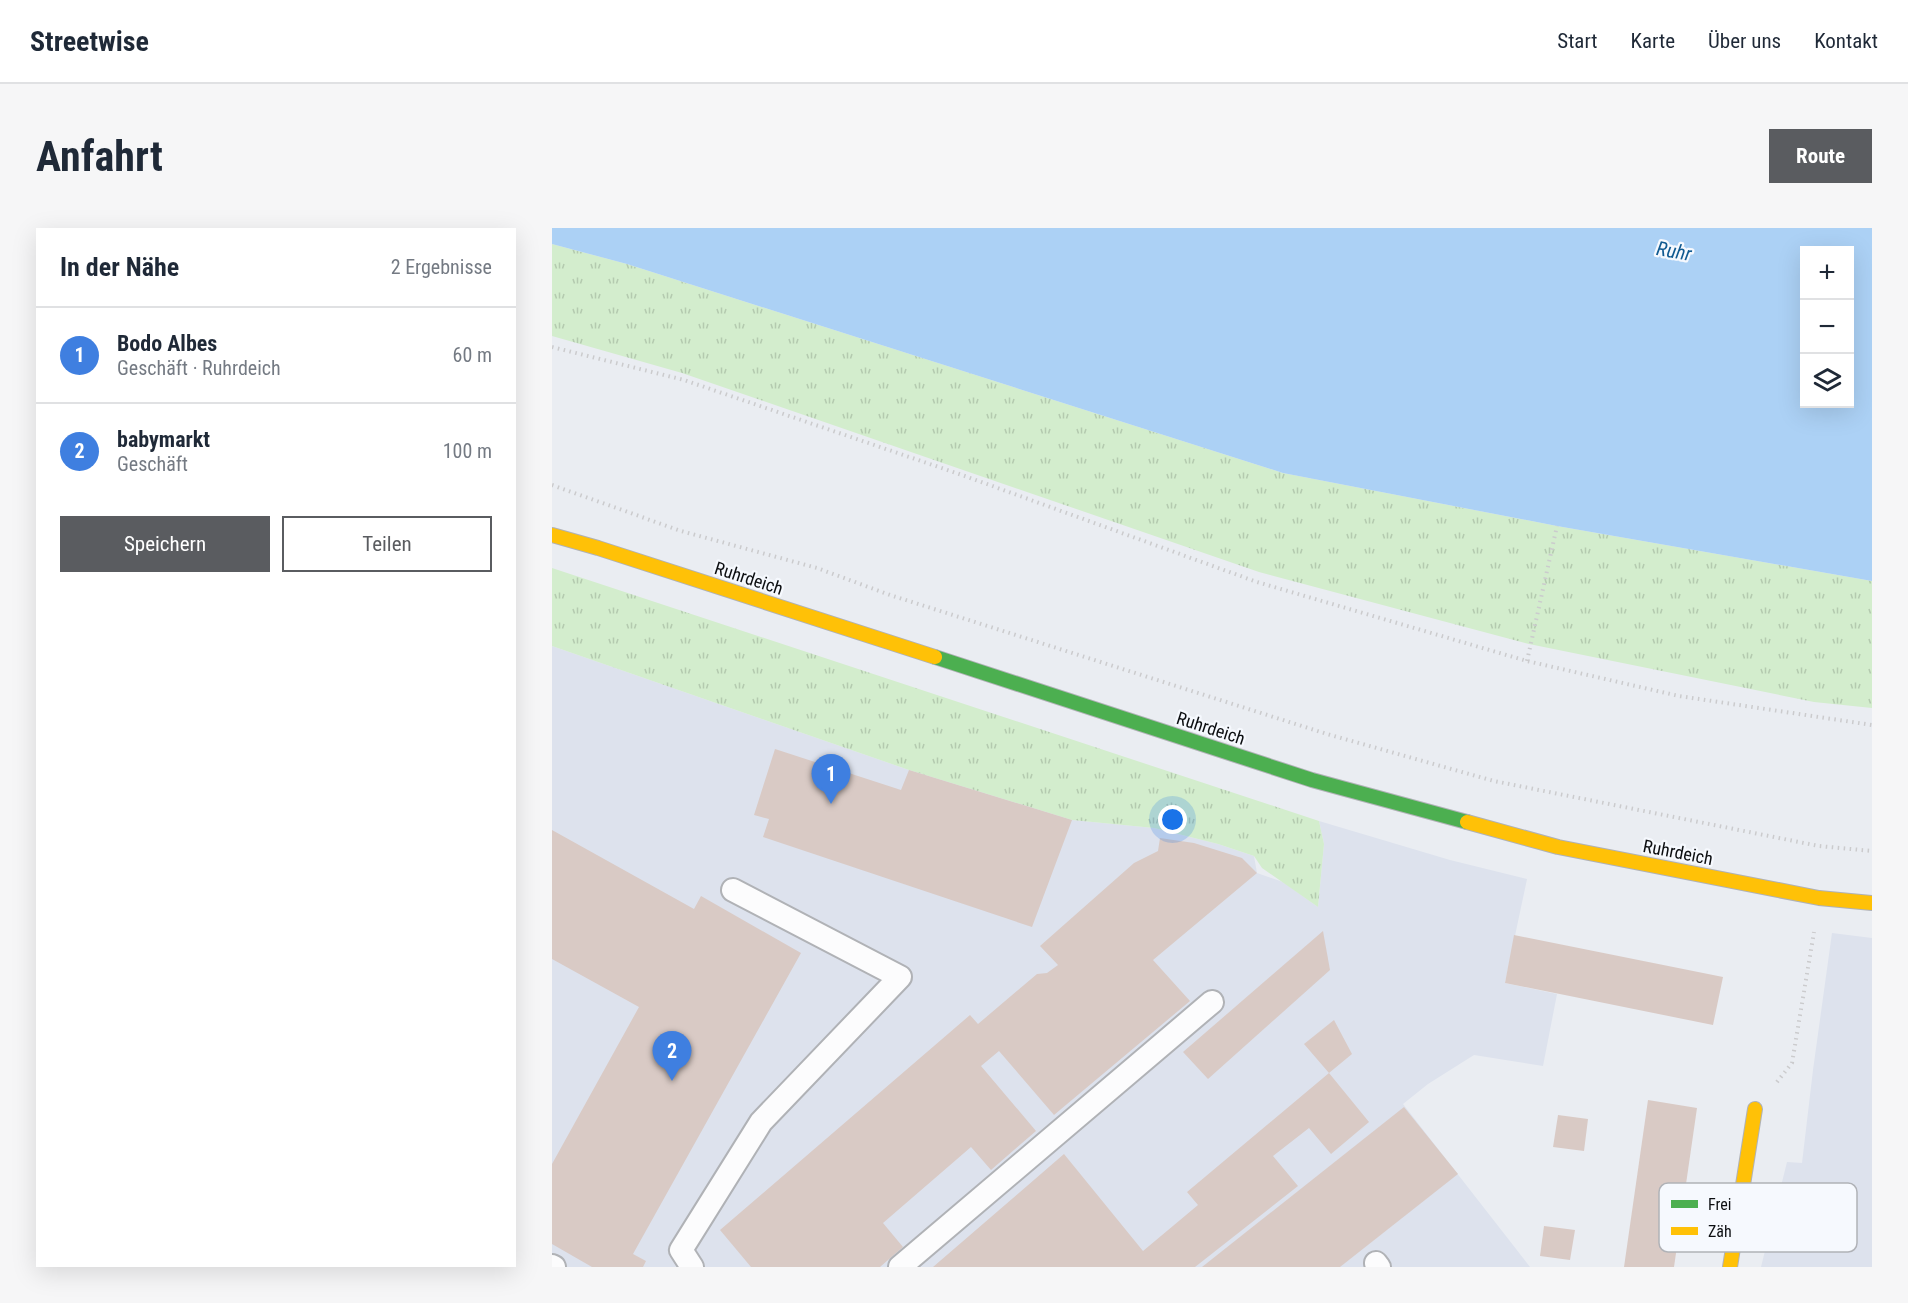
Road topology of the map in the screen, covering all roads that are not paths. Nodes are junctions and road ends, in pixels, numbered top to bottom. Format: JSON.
{"nodes":[{"id":1,"x":552,"y":535,"type":"edge"},
{"id":2,"x":733,"y":890,"type":"dead end"},
{"id":3,"x":1872,"y":903,"type":"edge"},
{"id":4,"x":1212,"y":1002,"type":"dead end"},
{"id":5,"x":1755,"y":1108,"type":"road end"},
{"id":6,"x":1743,"y":1183,"type":"edge"},
{"id":7,"x":1732,"y":1252,"type":"edge"},
{"id":8,"x":692,"y":1267,"type":"edge"},
{"id":9,"x":900,"y":1267,"type":"edge"},
{"id":10,"x":1730,"y":1267,"type":"edge"}],
"edges":[{"from":1,"to":3,"type":"main road","name":"Ruhrdeich"},
{"from":2,"to":8,"type":"lane"},
{"from":4,"to":9,"type":"lane"},
{"from":5,"to":6,"type":"main road"},
{"from":7,"to":10,"type":"main road"}]}
